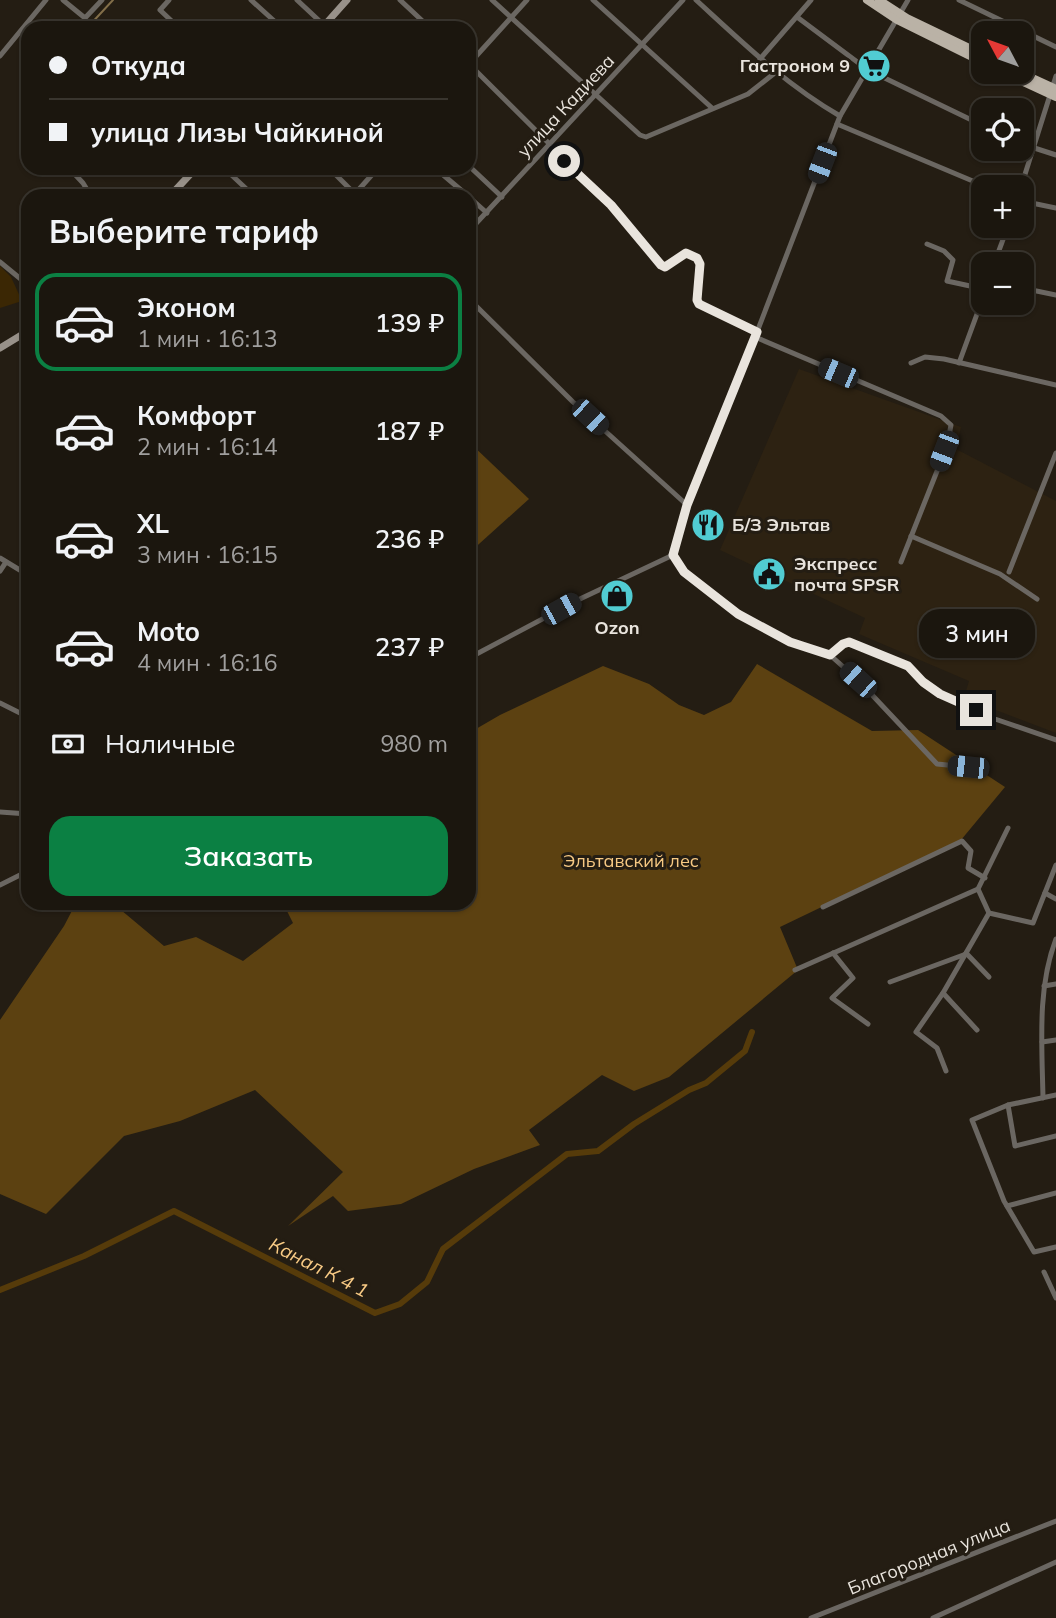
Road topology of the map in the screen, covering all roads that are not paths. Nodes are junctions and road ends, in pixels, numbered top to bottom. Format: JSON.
{"nodes":[{"id":1,"x":46,"y":0,"type":"edge"},
{"id":2,"x":63,"y":0,"type":"edge"},
{"id":3,"x":102,"y":0,"type":"edge"},
{"id":4,"x":169,"y":0,"type":"edge"},
{"id":5,"x":251,"y":0,"type":"edge"},
{"id":6,"x":297,"y":0,"type":"edge"},
{"id":7,"x":347,"y":0,"type":"edge"},
{"id":8,"x":400,"y":0,"type":"edge"},
{"id":9,"x":492,"y":0,"type":"edge"},
{"id":10,"x":527,"y":0,"type":"edge"},
{"id":11,"x":593,"y":0,"type":"edge"},
{"id":12,"x":682,"y":0,"type":"edge"},
{"id":13,"x":696,"y":0,"type":"edge"},
{"id":14,"x":811,"y":0,"type":"edge"},
{"id":15,"x":867,"y":0,"type":"edge"},
{"id":16,"x":879,"y":0,"type":"edge"},
{"id":17,"x":908,"y":0,"type":"edge"},
{"id":18,"x":959,"y":0,"type":"edge"},
{"id":19,"x":797,"y":16,"type":"junction"},
{"id":20,"x":899,"y":17,"type":"junction"},
{"id":21,"x":511,"y":18,"type":"junction"},
{"id":22,"x":29,"y":21,"type":"edge"},
{"id":23,"x":172,"y":21,"type":"edge"},
{"id":24,"x":274,"y":21,"type":"edge"},
{"id":25,"x":319,"y":21,"type":"edge"},
{"id":26,"x":330,"y":21,"type":"edge"},
{"id":27,"x":422,"y":21,"type":"edge"},
{"id":28,"x":21,"y":30,"type":"edge"},
{"id":29,"x":642,"y":45,"type":"junction"},
{"id":30,"x":1056,"y":47,"type":"edge"},
{"id":31,"x":971,"y":49,"type":"edge"},
{"id":32,"x":971,"y":55,"type":"edge"},
{"id":33,"x":0,"y":56,"type":"edge"},
{"id":34,"x":476,"y":56,"type":"edge"},
{"id":35,"x":760,"y":59,"type":"junction"},
{"id":36,"x":868,"y":69,"type":"junction"},
{"id":37,"x":476,"y":71,"type":"edge"},
{"id":38,"x":776,"y":72,"type":"junction"},
{"id":39,"x":1056,"y":76,"type":"edge"},
{"id":40,"x":1034,"y":81,"type":"edge"},
{"id":41,"x":1033,"y":84,"type":"edge"},
{"id":42,"x":1054,"y":92,"type":"edge"},
{"id":43,"x":595,"y":95,"type":"junction"},
{"id":44,"x":712,"y":108,"type":"junction"},
{"id":45,"x":840,"y":116,"type":"junction"},
{"id":46,"x":971,"y":120,"type":"edge"},
{"id":47,"x":837,"y":124,"type":"junction"},
{"id":48,"x":1034,"y":144,"type":"edge"},
{"id":49,"x":549,"y":146,"type":"junction"},
{"id":50,"x":1034,"y":150,"type":"edge"},
{"id":51,"x":1056,"y":155,"type":"edge"},
{"id":52,"x":476,"y":173,"type":"edge"},
{"id":53,"x":190,"y":175,"type":"edge"},
{"id":54,"x":232,"y":175,"type":"edge"},
{"id":55,"x":336,"y":175,"type":"edge"},
{"id":56,"x":372,"y":175,"type":"edge"},
{"id":57,"x":443,"y":175,"type":"edge"},
{"id":58,"x":971,"y":180,"type":"edge"},
{"id":59,"x":176,"y":189,"type":"edge"},
{"id":60,"x":246,"y":189,"type":"edge"},
{"id":61,"x":349,"y":189,"type":"edge"},
{"id":62,"x":360,"y":189,"type":"edge"},
{"id":63,"x":460,"y":189,"type":"edge"},
{"id":64,"x":502,"y":197,"type":"junction"},
{"id":65,"x":476,"y":203,"type":"edge"},
{"id":66,"x":1034,"y":203,"type":"edge"},
{"id":67,"x":1056,"y":208,"type":"edge"},
{"id":68,"x":487,"y":213,"type":"junction"},
{"id":69,"x":476,"y":224,"type":"edge"},
{"id":70,"x":927,"y":244,"type":"dead end"},
{"id":71,"x":0,"y":262,"type":"edge"},
{"id":72,"x":21,"y":279,"type":"edge"},
{"id":73,"x":971,"y":286,"type":"edge"},
{"id":74,"x":1034,"y":290,"type":"edge"},
{"id":75,"x":1056,"y":295,"type":"edge"},
{"id":76,"x":476,"y":306,"type":"edge"},
{"id":77,"x":977,"y":315,"type":"edge"},
{"id":78,"x":21,"y":335,"type":"edge"},
{"id":79,"x":756,"y":335,"type":"junction"},
{"id":80,"x":0,"y":348,"type":"edge"},
{"id":81,"x":911,"y":363,"type":"dead end"},
{"id":82,"x":960,"y":363,"type":"junction"},
{"id":83,"x":1056,"y":385,"type":"edge"},
{"id":84,"x":1056,"y":453,"type":"edge"},
{"id":85,"x":687,"y":505,"type":"junction"},
{"id":86,"x":911,"y":537,"type":"junction"},
{"id":87,"x":673,"y":555,"type":"junction"},
{"id":88,"x":3,"y":560,"type":"edge"},
{"id":89,"x":901,"y":562,"type":"dead end"},
{"id":90,"x":0,"y":571,"type":"edge"},
{"id":91,"x":21,"y":571,"type":"edge"},
{"id":92,"x":1009,"y":572,"type":"dead end"},
{"id":93,"x":1037,"y":599,"type":"dead end"},
{"id":94,"x":476,"y":654,"type":"edge"},
{"id":95,"x":830,"y":655,"type":"junction"},
{"id":96,"x":0,"y":703,"type":"edge"},
{"id":97,"x":21,"y":714,"type":"edge"},
{"id":98,"x":1056,"y":740,"type":"edge"},
{"id":99,"x":968,"y":767,"type":"dead end"},
{"id":100,"x":0,"y":812,"type":"edge"},
{"id":101,"x":21,"y":814,"type":"edge"},
{"id":102,"x":1008,"y":828,"type":"dead end"},
{"id":103,"x":1056,"y":865,"type":"edge"},
{"id":104,"x":21,"y":874,"type":"edge"},
{"id":105,"x":985,"y":878,"type":"junction"},
{"id":106,"x":0,"y":885,"type":"edge"},
{"id":107,"x":978,"y":889,"type":"junction"},
{"id":108,"x":1045,"y":893,"type":"junction"},
{"id":109,"x":1056,"y":899,"type":"edge"},
{"id":110,"x":823,"y":907,"type":"dead end"},
{"id":111,"x":989,"y":913,"type":"junction"},
{"id":112,"x":1056,"y":939,"type":"edge"},
{"id":113,"x":833,"y":953,"type":"junction"},
{"id":114,"x":966,"y":953,"type":"junction"},
{"id":115,"x":795,"y":970,"type":"dead end"},
{"id":116,"x":989,"y":977,"type":"dead end"},
{"id":117,"x":890,"y":982,"type":"dead end"},
{"id":118,"x":1056,"y":984,"type":"edge"},
{"id":119,"x":1044,"y":986,"type":"junction"},
{"id":120,"x":943,"y":993,"type":"junction"},
{"id":121,"x":868,"y":1024,"type":"dead end"},
{"id":122,"x":977,"y":1030,"type":"dead end"},
{"id":123,"x":1056,"y":1040,"type":"edge"},
{"id":124,"x":1042,"y":1042,"type":"junction"},
{"id":125,"x":946,"y":1071,"type":"dead end"},
{"id":126,"x":1056,"y":1095,"type":"edge"},
{"id":127,"x":1042,"y":1098,"type":"junction"},
{"id":128,"x":1008,"y":1105,"type":"junction"},
{"id":129,"x":1056,"y":1136,"type":"edge"},
{"id":130,"x":1056,"y":1193,"type":"edge"},
{"id":131,"x":1007,"y":1206,"type":"junction"},
{"id":132,"x":1056,"y":1247,"type":"edge"},
{"id":133,"x":1044,"y":1272,"type":"dead end"},
{"id":134,"x":1056,"y":1298,"type":"edge"},
{"id":135,"x":1056,"y":1521,"type":"edge"},
{"id":136,"x":1056,"y":1562,"type":"edge"},
{"id":137,"x":811,"y":1618,"type":"edge"},
{"id":138,"x":933,"y":1618,"type":"edge"}],
"edges":[{"from":1,"to":22,"type":"street"},
{"from":2,"to":3,"type":"street"},
{"from":4,"to":23,"type":"street"},
{"from":5,"to":24,"type":"street"},
{"from":6,"to":25,"type":"street"},
{"from":7,"to":26,"type":"street"},
{"from":8,"to":27,"type":"street"},
{"from":9,"to":21,"type":"street"},
{"from":10,"to":21,"type":"street"},
{"from":11,"to":29,"type":"street"},
{"from":12,"to":29,"type":"street","name":"улица Кадиева"},
{"from":13,"to":35,"type":"street"},
{"from":14,"to":19,"type":"street"},
{"from":15,"to":20,"type":"main road"},
{"from":16,"to":20,"type":"main road"},
{"from":17,"to":20,"type":"street"},
{"from":18,"to":30,"type":"street"},
{"from":19,"to":35,"type":"street"},
{"from":19,"to":36,"type":"street"},
{"from":20,"to":31,"type":"main road"},
{"from":20,"to":32,"type":"main road"},
{"from":20,"to":36,"type":"street"},
{"from":21,"to":34,"type":"street"},
{"from":21,"to":43,"type":"street"},
{"from":28,"to":33,"type":"street"},
{"from":29,"to":43,"type":"street","name":"улица Кадиева"},
{"from":29,"to":44,"type":"street"},
{"from":35,"to":38,"type":"street"},
{"from":36,"to":45,"type":"street"},
{"from":36,"to":46,"type":"street"},
{"from":37,"to":49,"type":"street"},
{"from":38,"to":44,"type":"street"},
{"from":38,"to":45,"type":"street"},
{"from":39,"to":42,"type":"street"},
{"from":40,"to":42,"type":"main road"},
{"from":41,"to":42,"type":"main road"},
{"from":42,"to":48,"type":"street"},
{"from":43,"to":44,"type":"street"},
{"from":43,"to":49,"type":"street","name":"улица Кадиева"},
{"from":45,"to":47,"type":"street"},
{"from":47,"to":58,"type":"street"},
{"from":47,"to":79,"type":"street"},
{"from":49,"to":64,"type":"street","name":"улица Кадиева"},
{"from":49,"to":79,"type":"street"},
{"from":50,"to":51,"type":"street"},
{"from":52,"to":64,"type":"street"},
{"from":53,"to":59,"type":"street"},
{"from":54,"to":60,"type":"street"},
{"from":55,"to":61,"type":"street"},
{"from":56,"to":62,"type":"street"},
{"from":57,"to":63,"type":"street"},
{"from":64,"to":68,"type":"street","name":"улица Кадиева"},
{"from":65,"to":68,"type":"street"},
{"from":66,"to":67,"type":"street"},
{"from":68,"to":69,"type":"street","name":"улица Кадиева"},
{"from":70,"to":73,"type":"street"},
{"from":71,"to":72,"type":"street"},
{"from":74,"to":75,"type":"street"},
{"from":76,"to":85,"type":"street"},
{"from":77,"to":82,"type":"street"},
{"from":78,"to":80,"type":"street"},
{"from":79,"to":85,"type":"street"},
{"from":79,"to":86,"type":"street"},
{"from":81,"to":82,"type":"street"},
{"from":82,"to":83,"type":"street"},
{"from":84,"to":92,"type":"street"},
{"from":85,"to":87,"type":"street"},
{"from":86,"to":89,"type":"street"},
{"from":86,"to":93,"type":"street"},
{"from":87,"to":94,"type":"street"},
{"from":87,"to":95,"type":"street"},
{"from":88,"to":90,"type":"street"},
{"from":88,"to":91,"type":"street"},
{"from":95,"to":98,"type":"street"},
{"from":95,"to":99,"type":"street"},
{"from":96,"to":97,"type":"street"},
{"from":100,"to":101,"type":"street"},
{"from":102,"to":105,"type":"street"},
{"from":103,"to":108,"type":"street"},
{"from":104,"to":106,"type":"street"},
{"from":105,"to":107,"type":"street"},
{"from":105,"to":110,"type":"street"},
{"from":107,"to":111,"type":"street"},
{"from":107,"to":113,"type":"street"},
{"from":108,"to":109,"type":"street"},
{"from":108,"to":111,"type":"street"},
{"from":111,"to":114,"type":"street"},
{"from":112,"to":119,"type":"street"},
{"from":113,"to":115,"type":"street"},
{"from":113,"to":121,"type":"street"},
{"from":114,"to":116,"type":"street"},
{"from":114,"to":117,"type":"street"},
{"from":114,"to":120,"type":"street"},
{"from":118,"to":119,"type":"street"},
{"from":119,"to":124,"type":"street"},
{"from":120,"to":122,"type":"street"},
{"from":120,"to":125,"type":"street"},
{"from":123,"to":124,"type":"street"},
{"from":124,"to":127,"type":"street"},
{"from":126,"to":127,"type":"street"},
{"from":127,"to":128,"type":"street"},
{"from":128,"to":129,"type":"street"},
{"from":128,"to":131,"type":"street"},
{"from":130,"to":131,"type":"street"},
{"from":131,"to":132,"type":"street"},
{"from":133,"to":134,"type":"street"},
{"from":135,"to":137,"type":"street","name":"Благородная улица"},
{"from":136,"to":138,"type":"street"}]}
